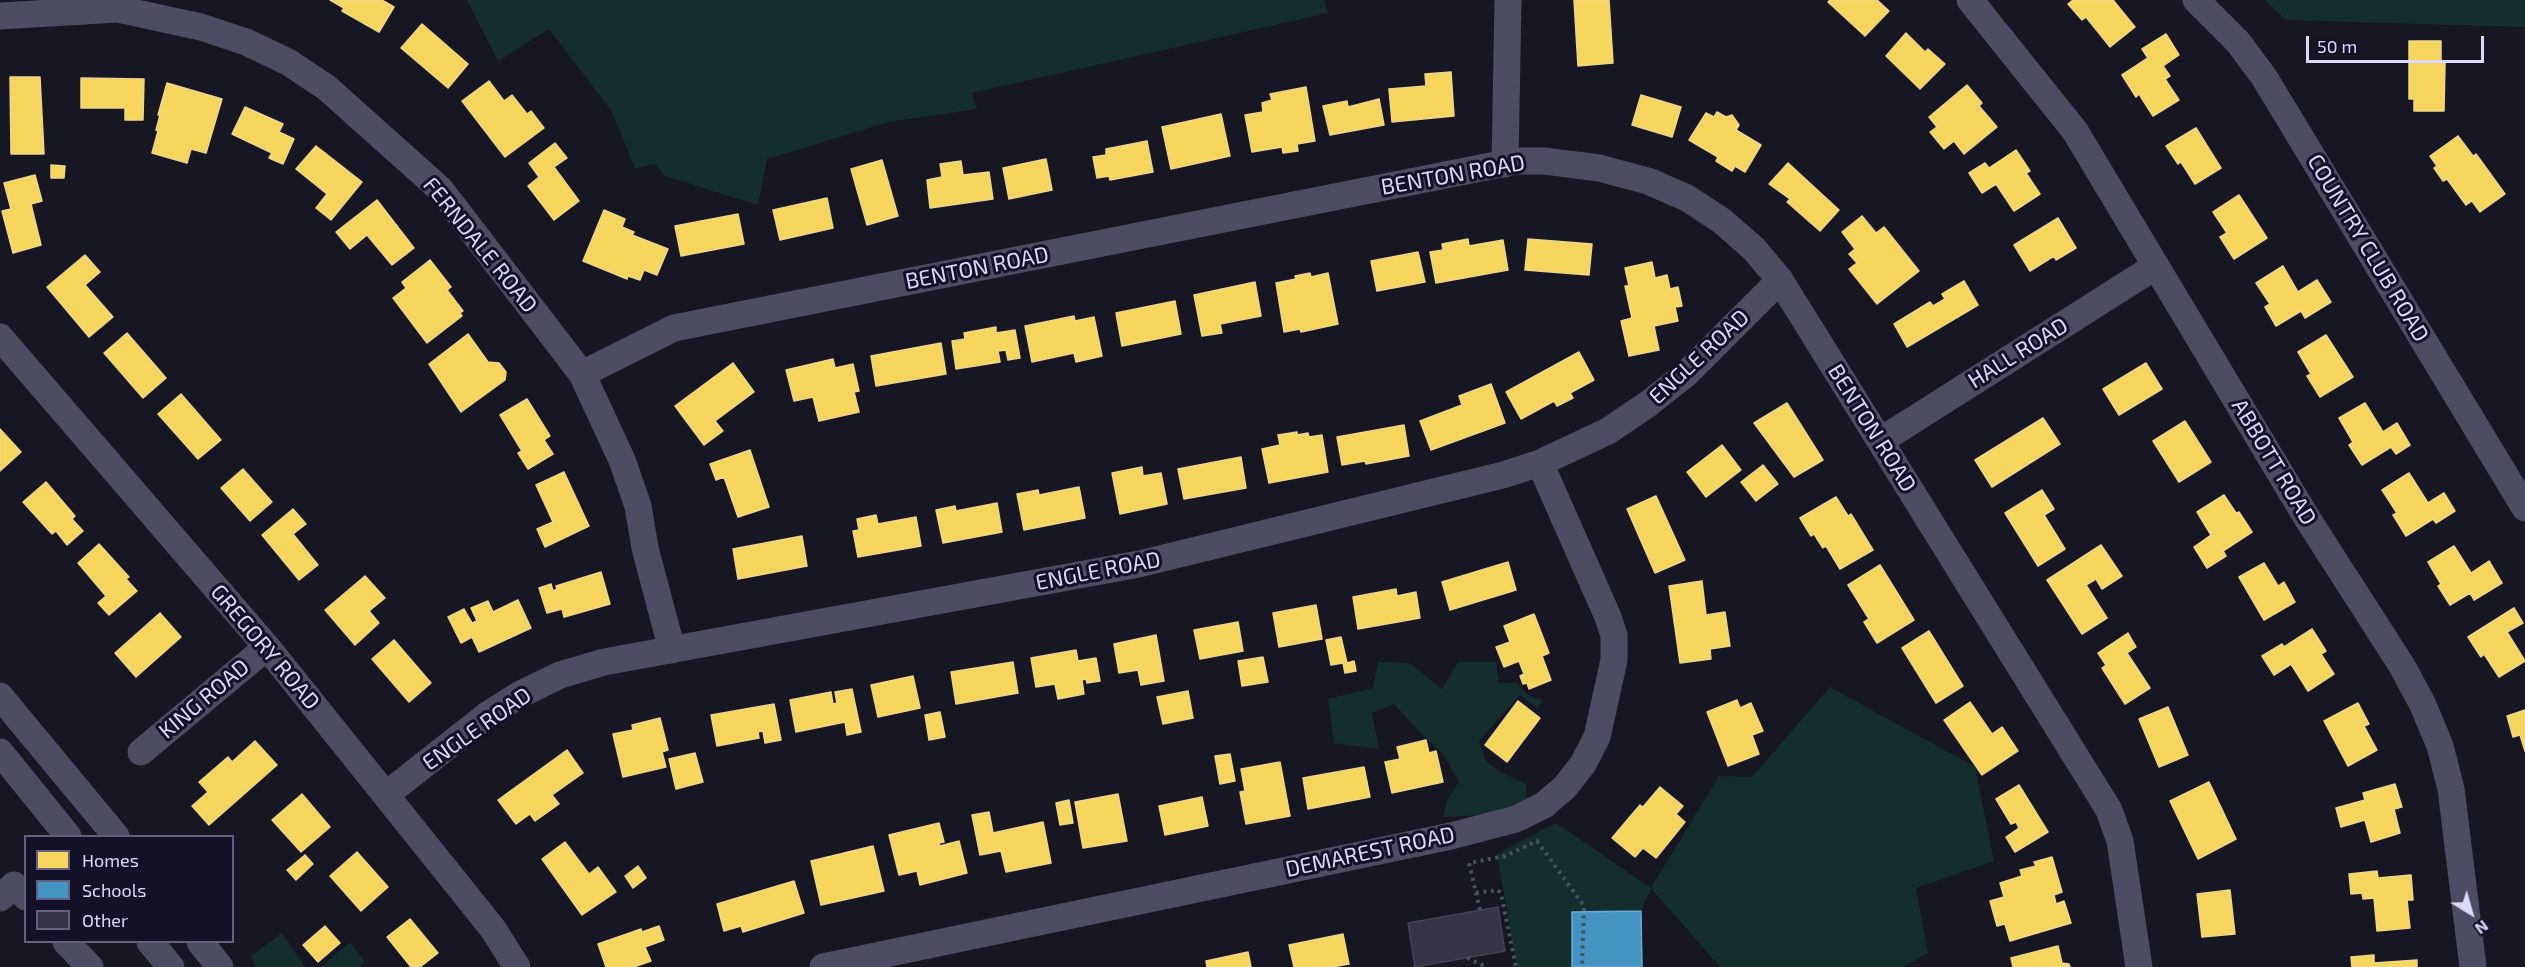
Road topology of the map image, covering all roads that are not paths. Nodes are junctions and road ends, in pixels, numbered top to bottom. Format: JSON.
{"nodes":[{"id":1,"x":1508,"y":0,"type":"edge"},
{"id":2,"x":1970,"y":0,"type":"edge"},
{"id":3,"x":2196,"y":0,"type":"edge"},
{"id":4,"x":0,"y":16,"type":"edge"},
{"id":5,"x":1505,"y":164,"type":"junction"},
{"id":6,"x":2156,"y":266,"type":"junction"},
{"id":7,"x":1780,"y":280,"type":"junction"},
{"id":8,"x":0,"y":337,"type":"edge"},
{"id":9,"x":582,"y":374,"type":"junction"},
{"id":10,"x":1880,"y":441,"type":"junction"},
{"id":11,"x":1540,"y":463,"type":"junction"},
{"id":12,"x":2525,"y":508,"type":"edge"},
{"id":13,"x":267,"y":647,"type":"junction"},
{"id":14,"x":672,"y":650,"type":"junction"},
{"id":15,"x":0,"y":696,"type":"edge"},
{"id":16,"x":0,"y":752,"type":"edge"},
{"id":17,"x":141,"y":752,"type":"dead end"},
{"id":18,"x":387,"y":794,"type":"junction"},
{"id":19,"x":66,"y":835,"type":"edge"},
{"id":20,"x":114,"y":835,"type":"edge"},
{"id":21,"x":24,"y":895,"type":"edge"},
{"id":22,"x":0,"y":898,"type":"edge"},
{"id":23,"x":67,"y":943,"type":"edge"},
{"id":24,"x":151,"y":943,"type":"edge"},
{"id":25,"x":201,"y":943,"type":"edge"},
{"id":26,"x":90,"y":967,"type":"edge"},
{"id":27,"x":171,"y":967,"type":"edge"},
{"id":28,"x":220,"y":967,"type":"edge"},
{"id":29,"x":517,"y":967,"type":"edge"},
{"id":30,"x":823,"y":967,"type":"edge"},
{"id":31,"x":2139,"y":967,"type":"edge"},
{"id":32,"x":2473,"y":967,"type":"edge"}],
"edges":[{"from":1,"to":5,"type":"street"},
{"from":2,"to":6,"type":"street","name":"ABBOTT ROAD"},
{"from":3,"to":12,"type":"street","name":"COUNTRY CLUB ROAD"},
{"from":4,"to":9,"type":"street","name":"FERNDALE ROAD"},
{"from":5,"to":7,"type":"street","name":"BENTON ROAD"},
{"from":5,"to":9,"type":"street","name":"BENTON ROAD"},
{"from":6,"to":10,"type":"street","name":"HALL ROAD"},
{"from":6,"to":32,"type":"street","name":"ABBOTT ROAD"},
{"from":7,"to":10,"type":"street","name":"BENTON ROAD"},
{"from":7,"to":11,"type":"street","name":"ENGLE ROAD"},
{"from":8,"to":13,"type":"street","name":"GREGORY ROAD"},
{"from":9,"to":14,"type":"street","name":"FERNDALE ROAD"},
{"from":10,"to":31,"type":"street","name":"BENTON ROAD"},
{"from":11,"to":14,"type":"street","name":"ENGLE ROAD"},
{"from":11,"to":30,"type":"street","name":"DEMAREST ROAD"},
{"from":13,"to":17,"type":"street","name":"KING ROAD"},
{"from":13,"to":18,"type":"street","name":"GREGORY ROAD"},
{"from":14,"to":18,"type":"street","name":"ENGLE ROAD"},
{"from":15,"to":20,"type":"street"},
{"from":16,"to":19,"type":"street"},
{"from":18,"to":29,"type":"street","name":"GREGORY ROAD"},
{"from":21,"to":22,"type":"street"},
{"from":23,"to":26,"type":"street"},
{"from":24,"to":27,"type":"street"},
{"from":25,"to":28,"type":"street"}]}
